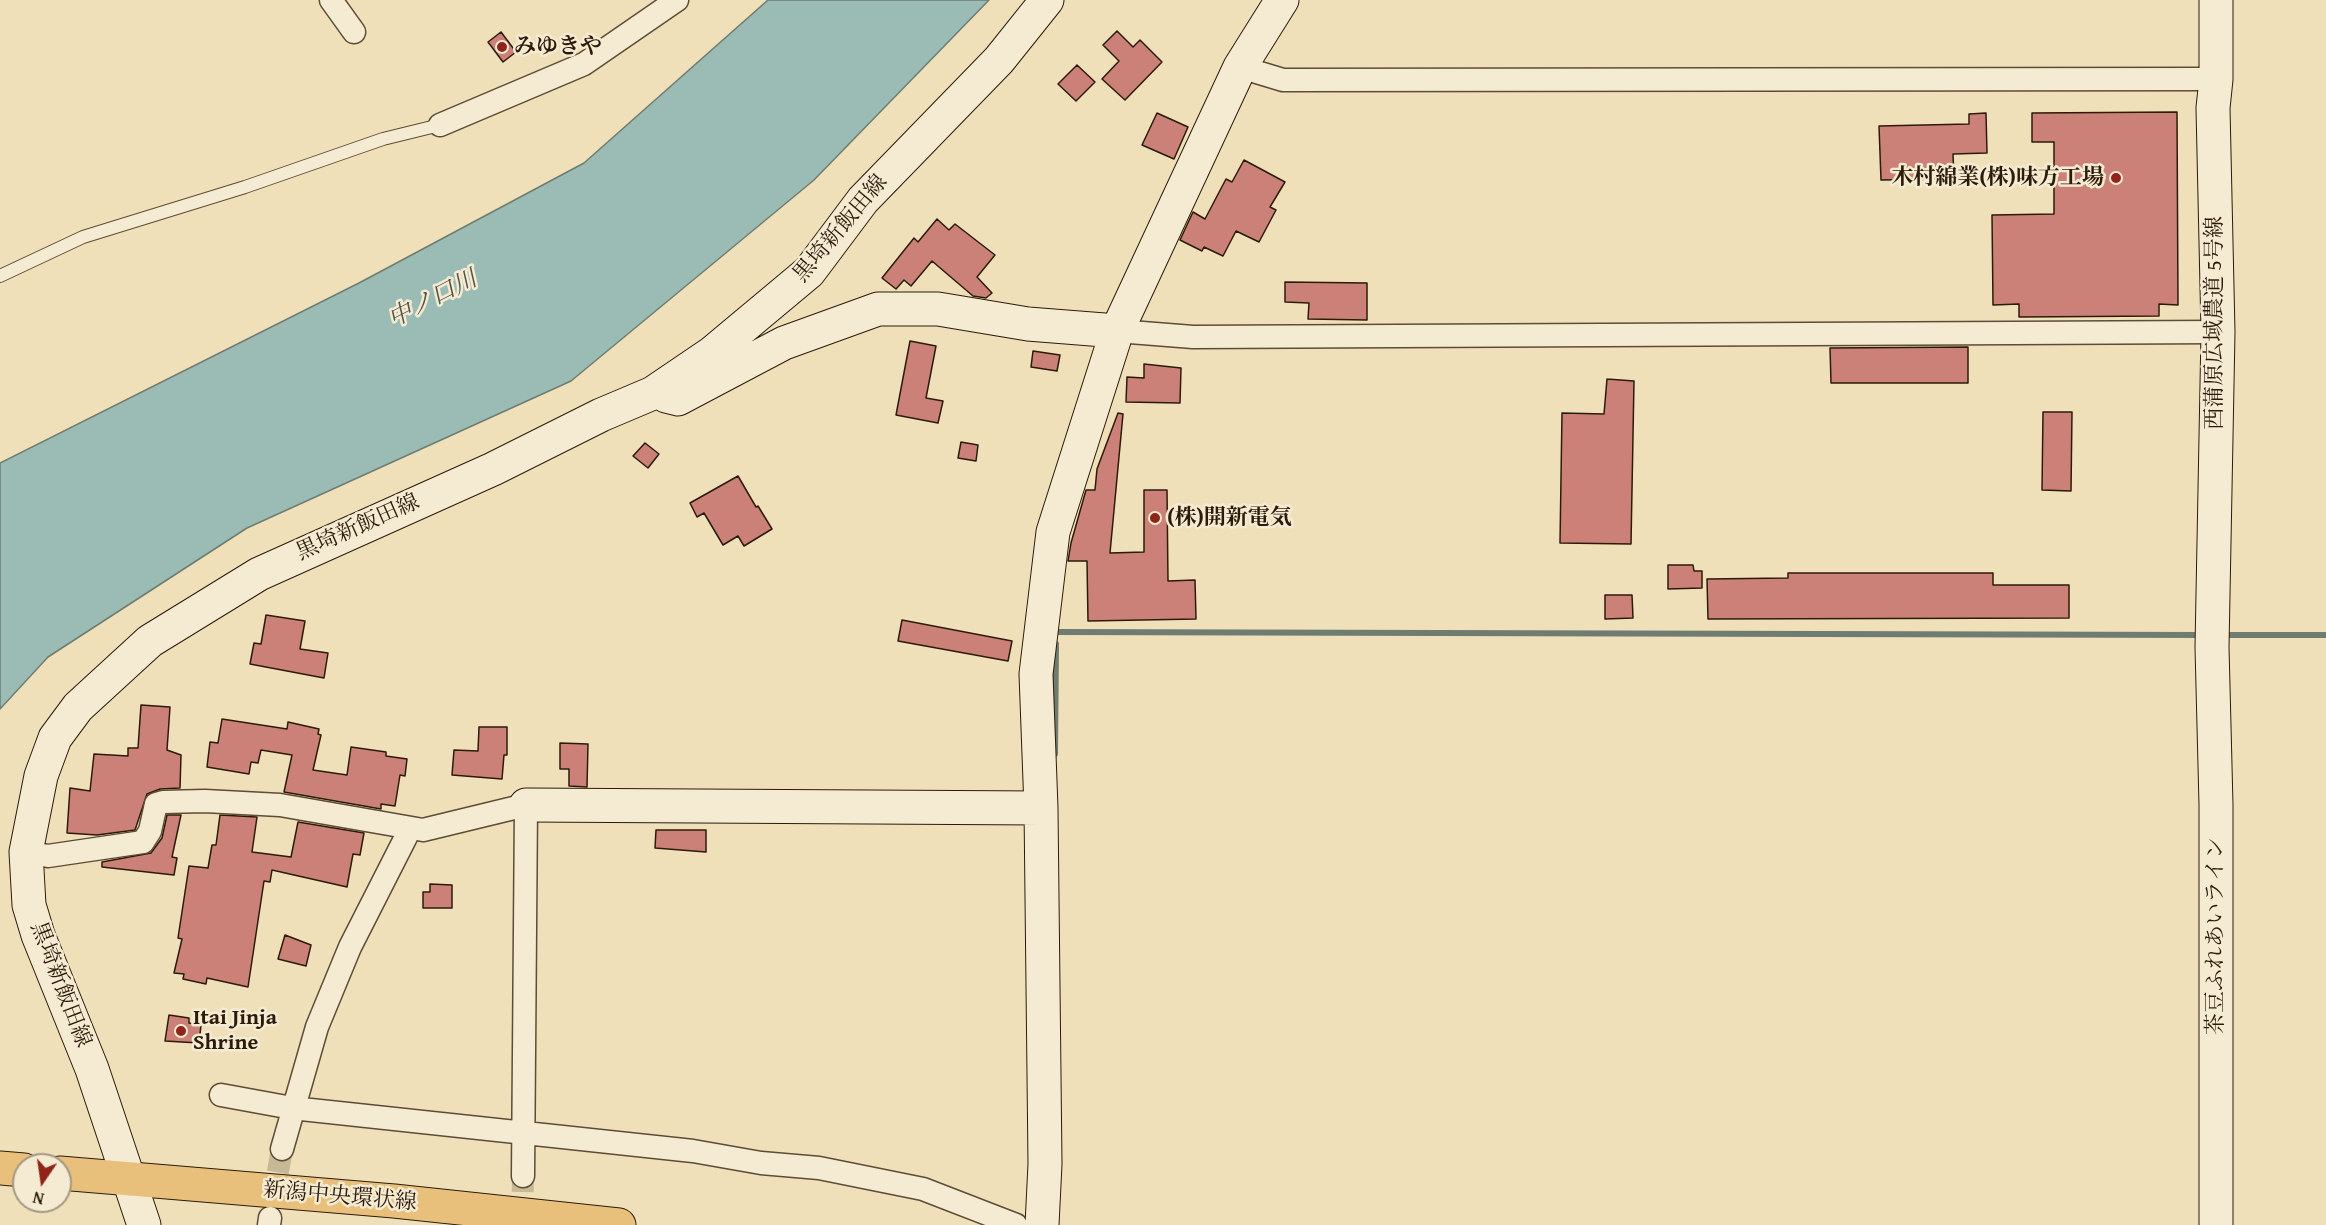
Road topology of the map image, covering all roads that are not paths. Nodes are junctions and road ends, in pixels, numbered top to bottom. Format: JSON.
{"nodes":[{"id":1,"x":332,"y":0,"type":"edge"},
{"id":2,"x":677,"y":0,"type":"edge"},
{"id":3,"x":1047,"y":0,"type":"edge"},
{"id":4,"x":1282,"y":0,"type":"edge"},
{"id":5,"x":2216,"y":0,"type":"edge"},
{"id":6,"x":354,"y":32,"type":"dead end"},
{"id":7,"x":1240,"y":68,"type":"junction"},
{"id":8,"x":2216,"y":79,"type":"junction"},
{"id":9,"x":440,"y":125,"type":"joint"},
{"id":10,"x":0,"y":276,"type":"edge"},
{"id":11,"x":1117,"y":331,"type":"junction"},
{"id":12,"x":2218,"y":332,"type":"junction"},
{"id":13,"x":653,"y":393,"type":"junction"},
{"id":14,"x":2212,"y":647,"type":"joint"},
{"id":15,"x":526,"y":805,"type":"junction"},
{"id":16,"x":1041,"y":808,"type":"junction"},
{"id":17,"x":410,"y":829,"type":"junction"},
{"id":18,"x":26,"y":852,"type":"junction"},
{"id":19,"x":221,"y":1095,"type":"dead end"},
{"id":20,"x":292,"y":1108,"type":"junction"},
{"id":21,"x":523,"y":1134,"type":"junction"},
{"id":22,"x":282,"y":1149,"type":"tunnel mouth"},
{"id":23,"x":73,"y":1174,"type":"edge"},
{"id":24,"x":523,"y":1176,"type":"tunnel mouth"},
{"id":25,"x":131,"y":1181,"type":"junction"},
{"id":26,"x":144,"y":1225,"type":"edge"},
{"id":27,"x":619,"y":1225,"type":"edge"},
{"id":28,"x":1016,"y":1225,"type":"edge"},
{"id":29,"x":1042,"y":1225,"type":"edge"},
{"id":30,"x":2216,"y":1225,"type":"edge"}],
"edges":[{"from":1,"to":6,"type":"street"},
{"from":2,"to":9,"type":"street"},
{"from":3,"to":13,"type":"street","name":"黒埼新飯田線"},
{"from":4,"to":7,"type":"street"},
{"from":5,"to":8,"type":"street","name":"西蒲原広域農道 5号線"},
{"from":7,"to":8,"type":"street"},
{"from":7,"to":11,"type":"street"},
{"from":8,"to":12,"type":"street","name":"西蒲原広域農道 5号線"},
{"from":9,"to":10,"type":"lane"},
{"from":11,"to":12,"type":"street"},
{"from":11,"to":13,"type":"street"},
{"from":11,"to":16,"type":"street"},
{"from":12,"to":14,"type":"street","name":"西蒲原広域農道 5号線"},
{"from":13,"to":18,"type":"street","name":"黒埼新飯田線"},
{"from":14,"to":30,"type":"street","name":"茶豆ふれあいライン"},
{"from":15,"to":16,"type":"street"},
{"from":15,"to":17,"type":"street"},
{"from":15,"to":21,"type":"street"},
{"from":16,"to":29,"type":"street"},
{"from":17,"to":18,"type":"street"},
{"from":17,"to":20,"type":"street"},
{"from":18,"to":25,"type":"street","name":"黒埼新飯田線"},
{"from":19,"to":20,"type":"street"},
{"from":20,"to":21,"type":"street"},
{"from":20,"to":22,"type":"street"},
{"from":21,"to":24,"type":"street"},
{"from":21,"to":28,"type":"street"},
{"from":23,"to":25,"type":"main road","name":"新潟中央環状線"},
{"from":25,"to":26,"type":"street","name":"黒埼新飯田線"},
{"from":25,"to":27,"type":"main road","name":"新潟中央環状線"}]}
